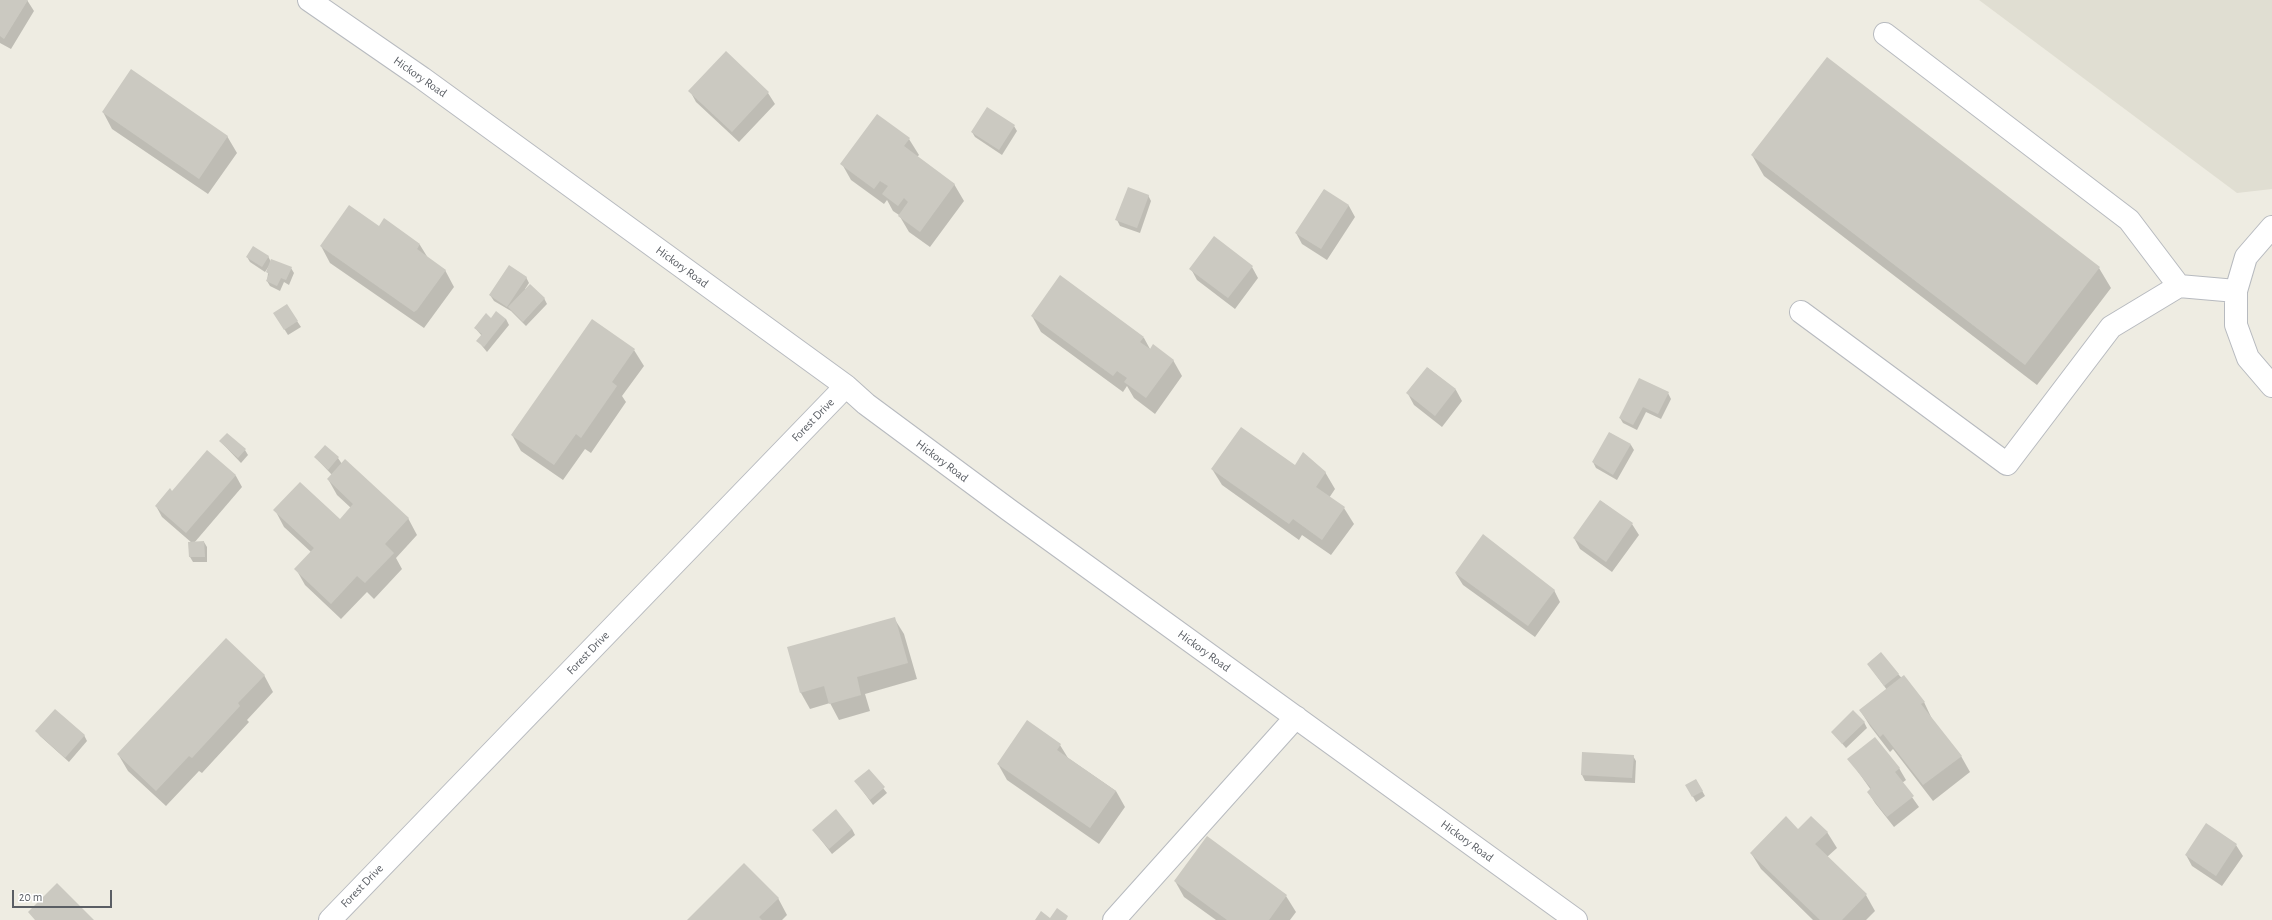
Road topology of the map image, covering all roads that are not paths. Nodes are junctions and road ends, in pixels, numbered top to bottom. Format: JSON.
{"nodes":[{"id":1,"x":309,"y":0,"type":"edge"},
{"id":2,"x":1885,"y":34,"type":"dead end"},
{"id":3,"x":2272,"y":227,"type":"edge"},
{"id":4,"x":2178,"y":286,"type":"junction"},
{"id":5,"x":2236,"y":291,"type":"junction"},
{"id":6,"x":1801,"y":312,"type":"dead end"},
{"id":7,"x":846,"y":386,"type":"junction"},
{"id":8,"x":2272,"y":386,"type":"edge"},
{"id":9,"x":1296,"y":718,"type":"junction"},
{"id":10,"x":330,"y":920,"type":"edge"},
{"id":11,"x":1114,"y":920,"type":"edge"},
{"id":12,"x":1576,"y":920,"type":"edge"}],
"edges":[{"from":1,"to":7,"type":"street","name":"Hickory Road"},
{"from":2,"to":4,"type":"street"},
{"from":3,"to":5,"type":"street"},
{"from":4,"to":5,"type":"street"},
{"from":4,"to":6,"type":"street"},
{"from":5,"to":8,"type":"street"},
{"from":7,"to":9,"type":"street","name":"Hickory Road"},
{"from":7,"to":10,"type":"street","name":"Forest Drive"},
{"from":9,"to":11,"type":"street"},
{"from":9,"to":12,"type":"street","name":"Hickory Road"}]}
